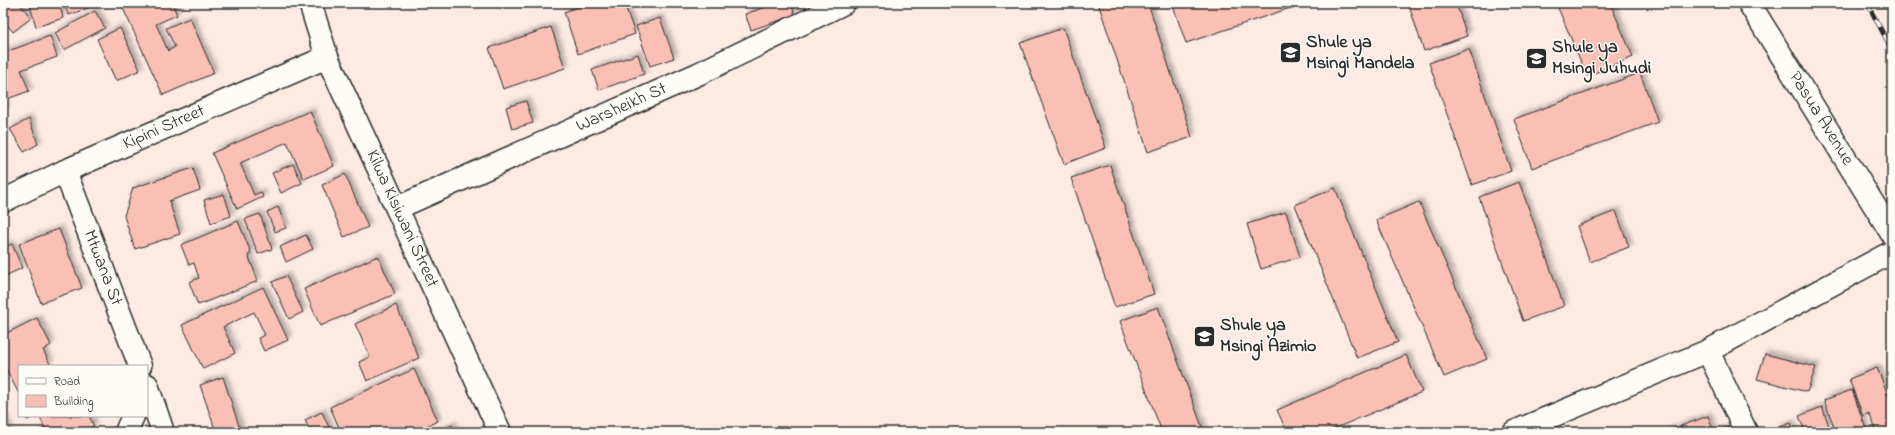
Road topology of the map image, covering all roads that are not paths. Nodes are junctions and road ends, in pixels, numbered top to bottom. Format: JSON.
{"nodes":[{"id":1,"x":310,"y":3,"type":"edge"},
{"id":2,"x":844,"y":3,"type":"edge"},
{"id":3,"x":1749,"y":3,"type":"edge"},
{"id":4,"x":327,"y":57,"type":"junction"},
{"id":5,"x":64,"y":171,"type":"junction"},
{"id":6,"x":3,"y":201,"type":"edge"},
{"id":7,"x":397,"y":208,"type":"junction"},
{"id":8,"x":1892,"y":234,"type":"edge"},
{"id":9,"x":1892,"y":252,"type":"edge"},
{"id":10,"x":1708,"y":351,"type":"junction"},
{"id":11,"x":140,"y":365,"type":"edge"},
{"id":12,"x":148,"y":388,"type":"edge"},
{"id":13,"x":133,"y":417,"type":"edge"},
{"id":14,"x":126,"y":432,"type":"edge"},
{"id":15,"x":163,"y":432,"type":"edge"},
{"id":16,"x":500,"y":432,"type":"edge"},
{"id":17,"x":1514,"y":432,"type":"edge"},
{"id":18,"x":1746,"y":432,"type":"edge"}],
"edges":[{"from":1,"to":4,"type":"street","name":"Kilwa Kisiwani Street"},
{"from":2,"to":7,"type":"street","name":"Warsheikh St"},
{"from":3,"to":8,"type":"street","name":"Pasua Avenue"},
{"from":4,"to":5,"type":"street","name":"Kipini Street"},
{"from":4,"to":7,"type":"street","name":"Kilwa Kisiwani Street"},
{"from":5,"to":6,"type":"street","name":"Kipini Street"},
{"from":5,"to":11,"type":"street","name":"Mtwana St"},
{"from":7,"to":16,"type":"street","name":"Kilwa Kisiwani Street"},
{"from":9,"to":10,"type":"street"},
{"from":10,"to":17,"type":"street"},
{"from":10,"to":18,"type":"street"},
{"from":12,"to":15,"type":"street"},
{"from":13,"to":14,"type":"street"}]}
